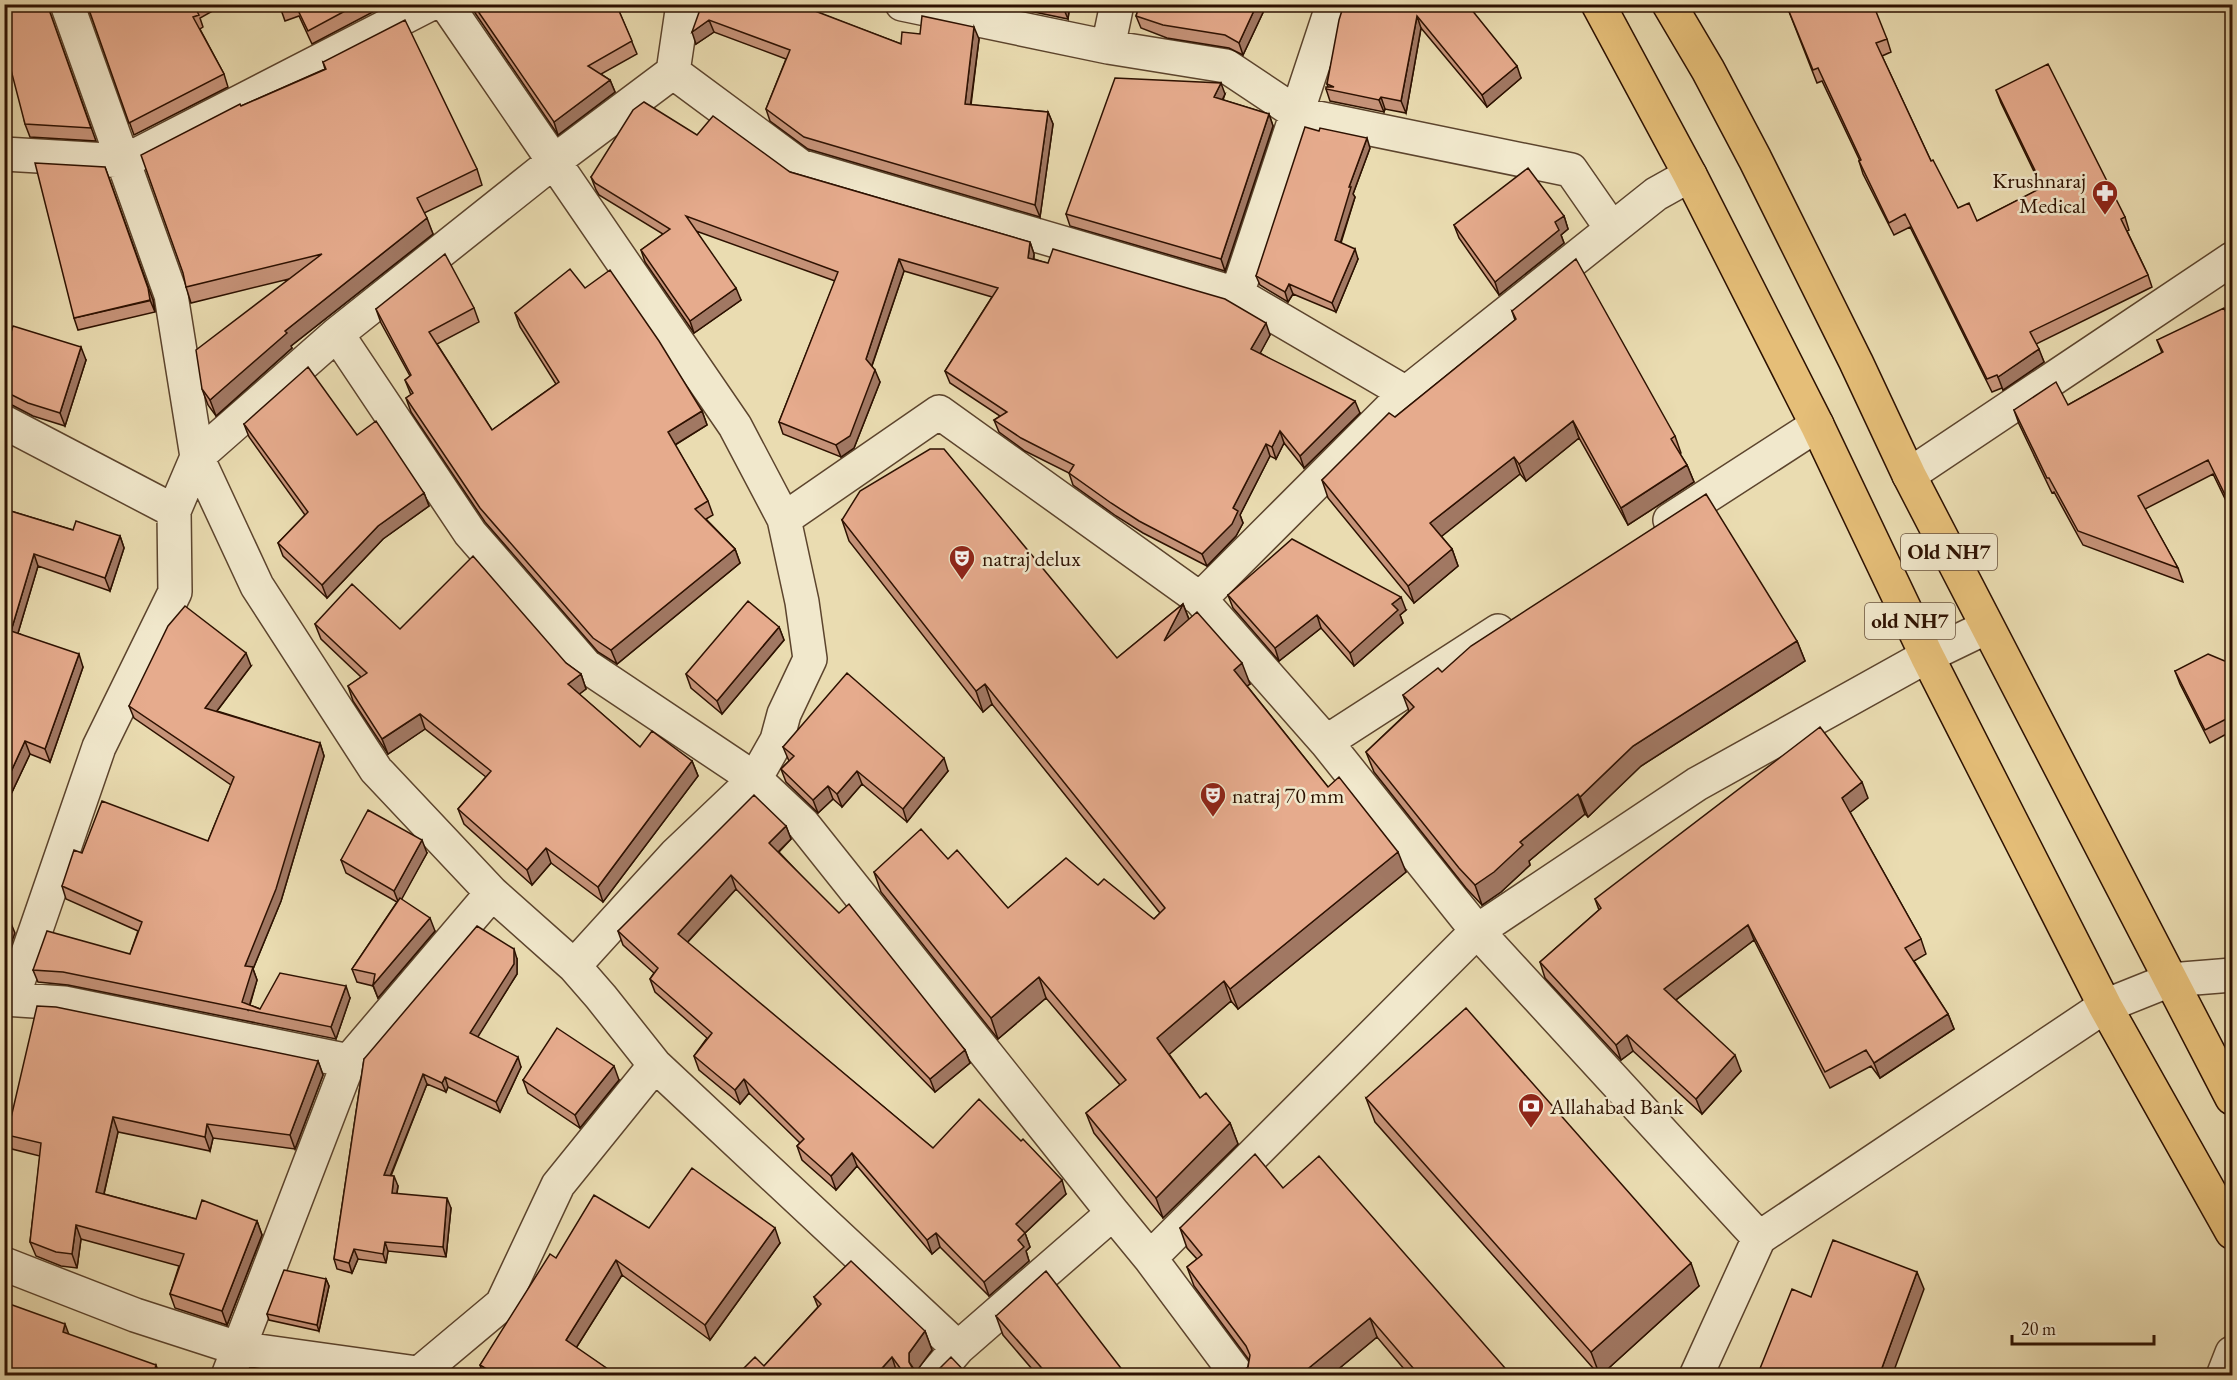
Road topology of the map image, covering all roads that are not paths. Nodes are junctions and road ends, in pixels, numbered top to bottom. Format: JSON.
{"nodes":[{"id":1,"x":67,"y":4,"type":"edge"},
{"id":2,"x":430,"y":4,"type":"edge"},
{"id":3,"x":446,"y":4,"type":"edge"},
{"id":4,"x":683,"y":4,"type":"edge"},
{"id":5,"x":1117,"y":4,"type":"edge"},
{"id":6,"x":1333,"y":4,"type":"edge"},
{"id":7,"x":1598,"y":4,"type":"edge"},
{"id":8,"x":1669,"y":4,"type":"edge"},
{"id":9,"x":903,"y":5,"type":"edge"},
{"id":10,"x":1108,"y":47,"type":"junction"},
{"id":11,"x":673,"y":72,"type":"junction"},
{"id":12,"x":1299,"y":114,"type":"junction"},
{"id":13,"x":4,"y":154,"type":"edge"},
{"id":14,"x":125,"y":161,"type":"junction"},
{"id":15,"x":553,"y":162,"type":"junction"},
{"id":16,"x":1690,"y":175,"type":"junction"},
{"id":17,"x":1612,"y":229,"type":"junction"},
{"id":18,"x":2232,"y":259,"type":"edge"},
{"id":19,"x":1238,"y":294,"type":"junction"},
{"id":20,"x":337,"y":334,"type":"junction"},
{"id":21,"x":1406,"y":393,"type":"junction"},
{"id":22,"x":4,"y":422,"type":"edge"},
{"id":23,"x":1817,"y":425,"type":"junction"},
{"id":24,"x":197,"y":457,"type":"junction"},
{"id":25,"x":1908,"y":475,"type":"junction"},
{"id":26,"x":174,"y":511,"type":"junction"},
{"id":27,"x":784,"y":519,"type":"junction"},
{"id":28,"x":1647,"y":535,"type":"edge"},
{"id":29,"x":1200,"y":599,"type":"junction"},
{"id":30,"x":1526,"y":613,"type":"edge"},
{"id":31,"x":1987,"y":627,"type":"junction"},
{"id":32,"x":1927,"y":656,"type":"junction"},
{"id":33,"x":1326,"y":742,"type":"junction"},
{"id":34,"x":755,"y":779,"type":"junction"},
{"id":35,"x":492,"y":893,"type":"junction"},
{"id":36,"x":1477,"y":931,"type":"junction"},
{"id":37,"x":574,"y":966,"type":"junction"},
{"id":38,"x":2232,"y":975,"type":"edge"},
{"id":39,"x":2170,"y":980,"type":"junction"},
{"id":40,"x":8,"y":999,"type":"edge"},
{"id":41,"x":2105,"y":1006,"type":"junction"},
{"id":42,"x":349,"y":1060,"type":"junction"},
{"id":43,"x":655,"y":1065,"type":"junction"},
{"id":44,"x":2232,"y":1098,"type":"edge"},
{"id":45,"x":1113,"y":1213,"type":"junction"},
{"id":46,"x":2232,"y":1232,"type":"edge"},
{"id":47,"x":1759,"y":1238,"type":"junction"},
{"id":48,"x":1150,"y":1258,"type":"junction"},
{"id":49,"x":4,"y":1264,"type":"edge"},
{"id":50,"x":958,"y":1348,"type":"junction"},
{"id":51,"x":2232,"y":1353,"type":"edge"},
{"id":52,"x":233,"y":1362,"type":"edge"},
{"id":53,"x":418,"y":1375,"type":"edge"},
{"id":54,"x":934,"y":1376,"type":"edge"},
{"id":55,"x":1238,"y":1376,"type":"edge"},
{"id":56,"x":1696,"y":1376,"type":"edge"},
{"id":57,"x":2223,"y":1376,"type":"edge"}],
"edges":[{"from":1,"to":14,"type":"street"},
{"from":2,"to":14,"type":"street"},
{"from":3,"to":15,"type":"street"},
{"from":4,"to":11,"type":"street"},
{"from":5,"to":10,"type":"street"},
{"from":6,"to":12,"type":"street"},
{"from":7,"to":16,"type":"main road","number":"old NH7"},
{"from":8,"to":25,"type":"main road","number":"Old NH7"},
{"from":9,"to":10,"type":"street"},
{"from":10,"to":12,"type":"street"},
{"from":11,"to":15,"type":"street"},
{"from":11,"to":19,"type":"street"},
{"from":12,"to":17,"type":"street"},
{"from":12,"to":19,"type":"street"},
{"from":13,"to":14,"type":"street"},
{"from":14,"to":24,"type":"street"},
{"from":15,"to":20,"type":"street"},
{"from":15,"to":27,"type":"street"},
{"from":16,"to":17,"type":"street"},
{"from":16,"to":23,"type":"main road","number":"old NH7"},
{"from":17,"to":21,"type":"street"},
{"from":18,"to":25,"type":"street"},
{"from":19,"to":21,"type":"street"},
{"from":20,"to":24,"type":"street"},
{"from":20,"to":34,"type":"street"},
{"from":21,"to":29,"type":"street"},
{"from":22,"to":26,"type":"street"},
{"from":23,"to":28,"type":"street"},
{"from":23,"to":32,"type":"main road","number":"old NH7"},
{"from":24,"to":26,"type":"street"},
{"from":24,"to":35,"type":"street"},
{"from":25,"to":31,"type":"main road","number":"Old NH7"},
{"from":26,"to":40,"type":"street"},
{"from":27,"to":29,"type":"street"},
{"from":27,"to":34,"type":"street"},
{"from":29,"to":33,"type":"street"},
{"from":30,"to":33,"type":"street"},
{"from":31,"to":32,"type":"street"},
{"from":31,"to":39,"type":"main road","number":"Old NH7"},
{"from":32,"to":36,"type":"street"},
{"from":32,"to":41,"type":"main road","number":"old NH7"},
{"from":33,"to":36,"type":"street"},
{"from":34,"to":37,"type":"street"},
{"from":34,"to":45,"type":"street"},
{"from":35,"to":37,"type":"street"},
{"from":35,"to":42,"type":"street"},
{"from":36,"to":47,"type":"street"},
{"from":36,"to":48,"type":"street"},
{"from":37,"to":43,"type":"street"},
{"from":38,"to":39,"type":"street"},
{"from":39,"to":41,"type":"street"},
{"from":39,"to":44,"type":"main road","number":"Old NH7"},
{"from":40,"to":42,"type":"street"},
{"from":41,"to":46,"type":"main road","number":"old NH7"},
{"from":41,"to":47,"type":"street"},
{"from":42,"to":52,"type":"street"},
{"from":43,"to":50,"type":"street"},
{"from":43,"to":53,"type":"street"},
{"from":45,"to":48,"type":"street"},
{"from":45,"to":50,"type":"street"},
{"from":47,"to":56,"type":"street"},
{"from":48,"to":55,"type":"street"},
{"from":49,"to":52,"type":"street"},
{"from":50,"to":54,"type":"street"},
{"from":51,"to":57,"type":"street"},
{"from":52,"to":53,"type":"street"}]}
